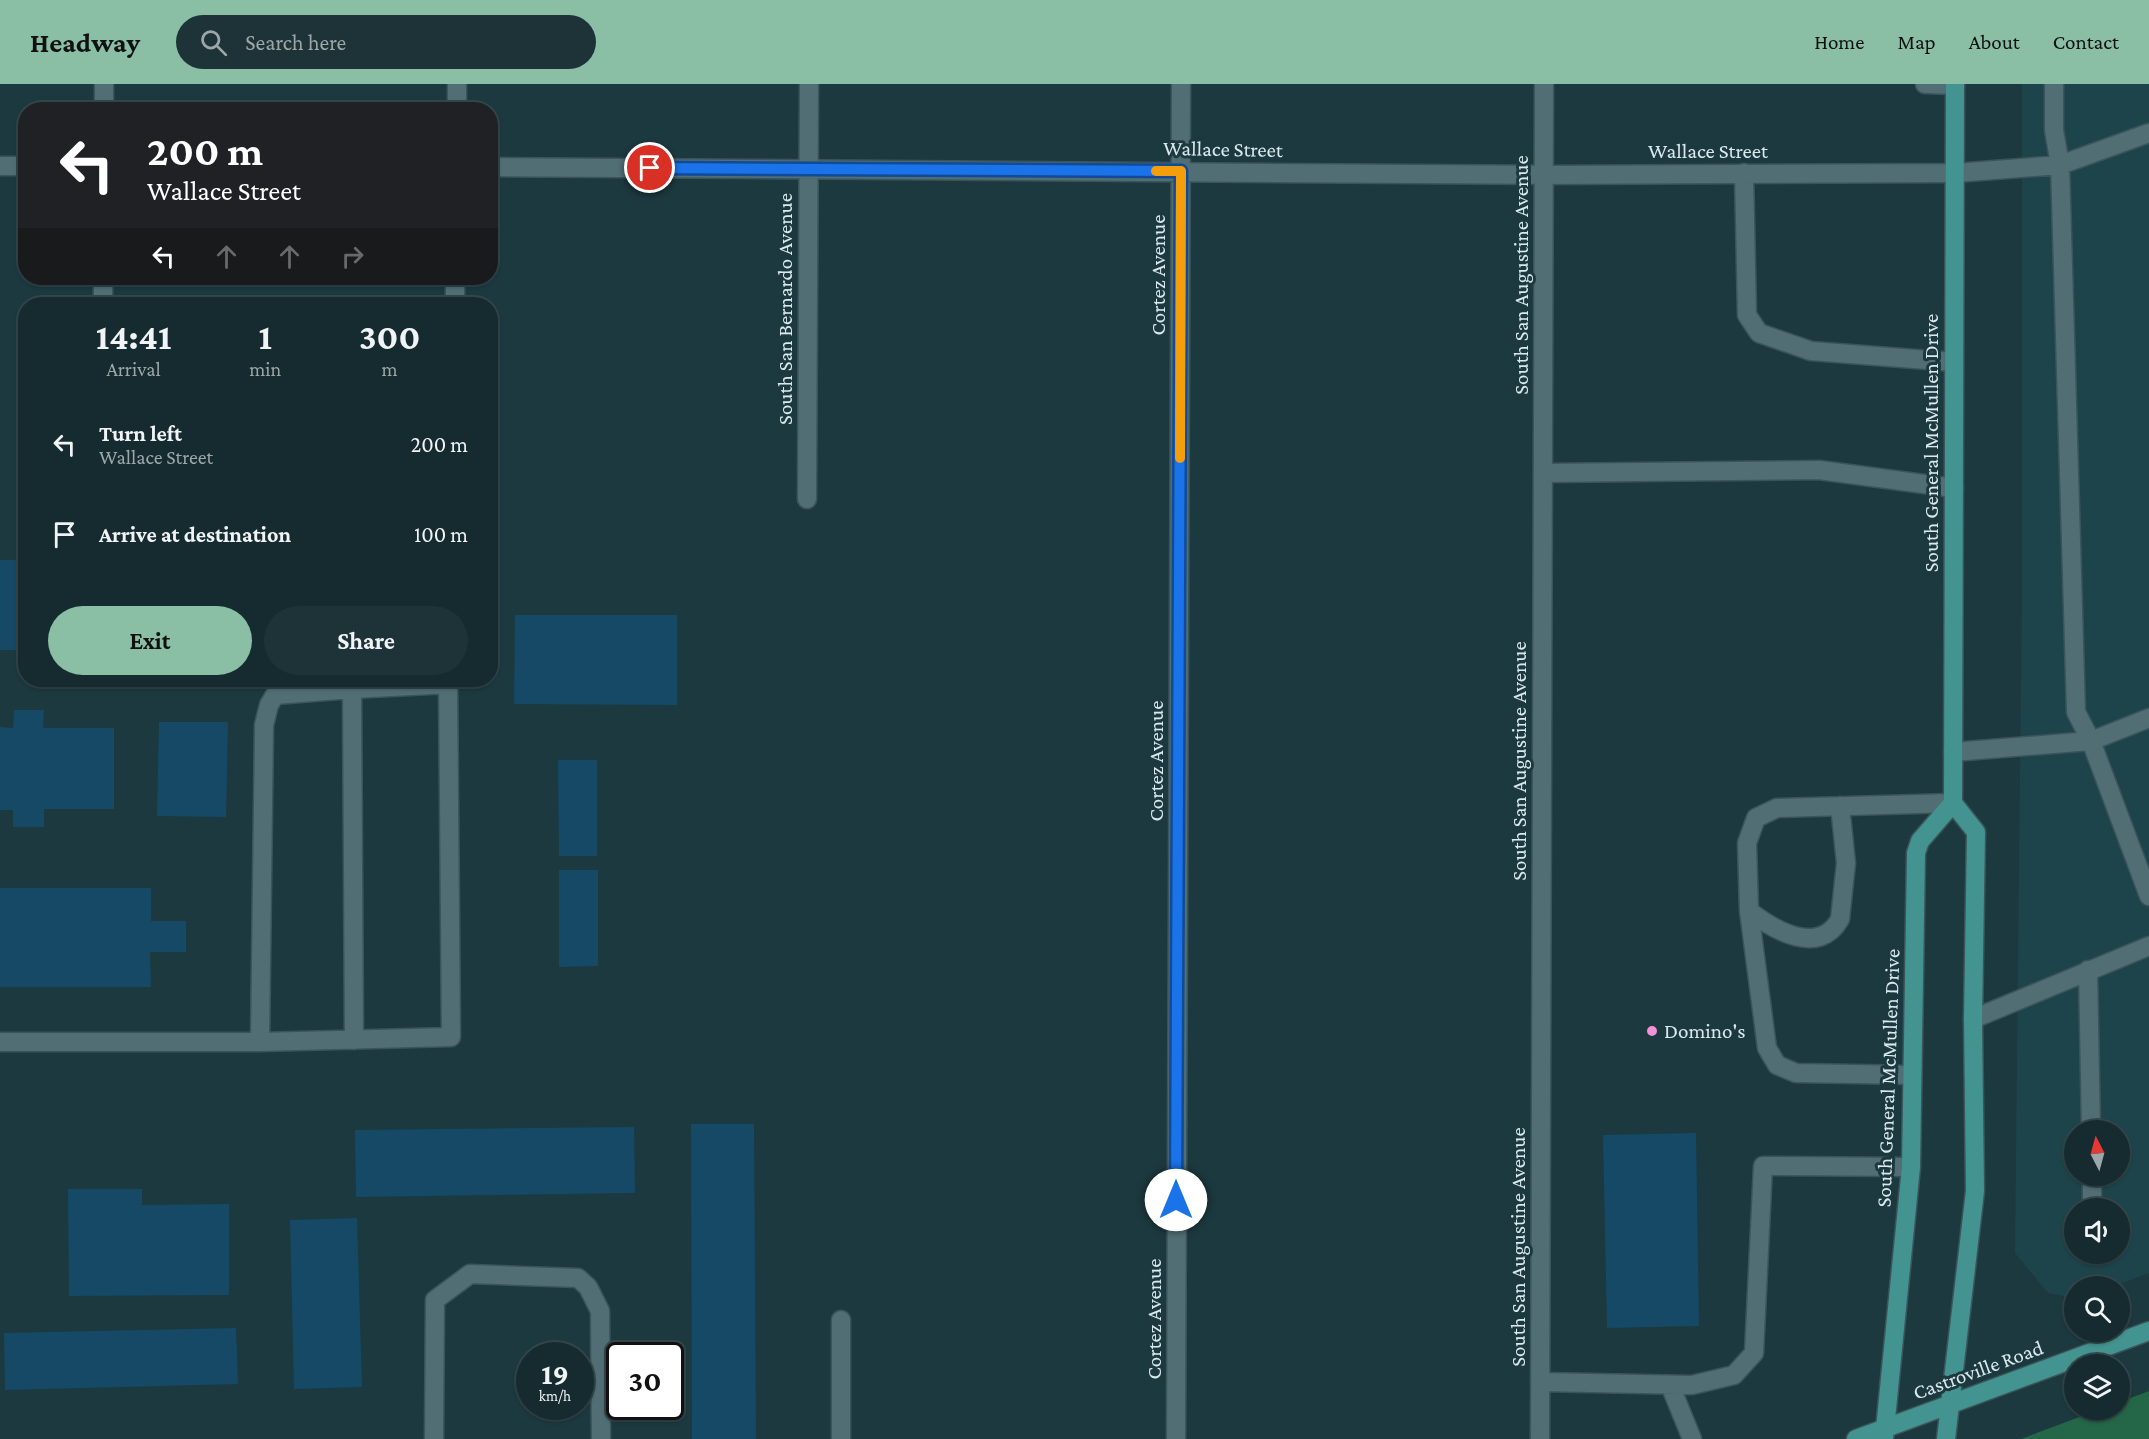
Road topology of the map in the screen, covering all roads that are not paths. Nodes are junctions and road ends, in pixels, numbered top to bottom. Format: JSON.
{"nodes":[{"id":1,"x":104,"y":84,"type":"edge"},
{"id":2,"x":457,"y":84,"type":"edge"},
{"id":3,"x":809,"y":84,"type":"edge"},
{"id":4,"x":1181,"y":84,"type":"edge"},
{"id":5,"x":1545,"y":84,"type":"edge"},
{"id":6,"x":1924,"y":84,"type":"edge"},
{"id":7,"x":1955,"y":84,"type":"edge"},
{"id":8,"x":2054,"y":84,"type":"edge"},
{"id":9,"x":104,"y":102,"type":"edge"},
{"id":10,"x":456,"y":102,"type":"edge"},
{"id":11,"x":2149,"y":133,"type":"edge"},
{"id":12,"x":2060,"y":165,"type":"junction"},
{"id":13,"x":0,"y":166,"type":"edge"},
{"id":14,"x":18,"y":166,"type":"edge"},
{"id":15,"x":498,"y":167,"type":"edge"},
{"id":16,"x":809,"y":169,"type":"junction"},
{"id":17,"x":1181,"y":171,"type":"junction"},
{"id":18,"x":1744,"y":173,"type":"junction"},
{"id":19,"x":1955,"y":173,"type":"junction"},
{"id":20,"x":1544,"y":175,"type":"junction"},
{"id":21,"x":1954,"y":362,"type":"junction"},
{"id":22,"x":1543,"y":473,"type":"junction"},
{"id":23,"x":1954,"y":488,"type":"junction"},
{"id":24,"x":807,"y":499,"type":"dead end"},
{"id":25,"x":380,"y":687,"type":"edge"},
{"id":26,"x":449,"y":687,"type":"edge"},
{"id":27,"x":352,"y":689,"type":"junction"},
{"id":28,"x":2149,"y":718,"type":"edge"},
{"id":29,"x":2091,"y":741,"type":"junction"},
{"id":30,"x":1953,"y":752,"type":"junction"},
{"id":31,"x":1953,"y":803,"type":"junction"},
{"id":32,"x":1840,"y":806,"type":"junction"},
{"id":33,"x":2149,"y":896,"type":"edge"},
{"id":34,"x":1749,"y":911,"type":"junction"},
{"id":35,"x":2149,"y":946,"type":"edge"},
{"id":36,"x":2088,"y":970,"type":"junction"},
{"id":37,"x":1973,"y":1019,"type":"junction"},
{"id":38,"x":354,"y":1040,"type":"junction"},
{"id":39,"x":0,"y":1042,"type":"edge"},
{"id":40,"x":260,"y":1042,"type":"junction"},
{"id":41,"x":1912,"y":1075,"type":"junction"},
{"id":42,"x":2091,"y":1120,"type":"edge"},
{"id":43,"x":1911,"y":1167,"type":"junction"},
{"id":44,"x":841,"y":1320,"type":"dead end"},
{"id":45,"x":2149,"y":1331,"type":"edge"},
{"id":46,"x":1540,"y":1382,"type":"junction"},
{"id":47,"x":1670,"y":1385,"type":"junction"},
{"id":48,"x":1950,"y":1404,"type":"junction"},
{"id":49,"x":1884,"y":1433,"type":"edge"},
{"id":50,"x":434,"y":1439,"type":"edge"},
{"id":51,"x":601,"y":1439,"type":"edge"},
{"id":52,"x":841,"y":1439,"type":"edge"},
{"id":53,"x":1176,"y":1439,"type":"edge"},
{"id":54,"x":1540,"y":1439,"type":"edge"},
{"id":55,"x":1692,"y":1439,"type":"edge"},
{"id":56,"x":1856,"y":1439,"type":"edge"},
{"id":57,"x":1946,"y":1439,"type":"edge"}],
"edges":[{"from":1,"to":9,"type":"street"},
{"from":2,"to":10,"type":"street"},
{"from":3,"to":16,"type":"street","name":"South San Bernardo Avenue"},
{"from":4,"to":17,"type":"street","name":"Cortez Avenue"},
{"from":5,"to":20,"type":"street","name":"South San Augustine Avenue"},
{"from":6,"to":7,"type":"street"},
{"from":7,"to":19,"type":"main road","name":"South General McMullen Drive"},
{"from":8,"to":12,"type":"street"},
{"from":11,"to":12,"type":"street","name":"Wallace Street"},
{"from":12,"to":19,"type":"street","name":"Wallace Street"},
{"from":12,"to":29,"type":"street"},
{"from":13,"to":14,"type":"street"},
{"from":15,"to":16,"type":"street","name":"Wallace Street"},
{"from":16,"to":17,"type":"street","name":"Wallace Street"},
{"from":16,"to":24,"type":"street","name":"South San Bernardo Avenue"},
{"from":17,"to":20,"type":"street","name":"Wallace Street"},
{"from":17,"to":53,"type":"street","name":"Cortez Avenue"},
{"from":18,"to":19,"type":"street","name":"Wallace Street"},
{"from":18,"to":20,"type":"street","name":"Wallace Street"},
{"from":18,"to":21,"type":"street"},
{"from":19,"to":21,"type":"main road","name":"South General McMullen Drive"},
{"from":20,"to":22,"type":"street","name":"South San Augustine Avenue"},
{"from":21,"to":23,"type":"main road","name":"South General McMullen Drive"},
{"from":22,"to":23,"type":"street"},
{"from":22,"to":46,"type":"street","name":"South San Augustine Avenue"},
{"from":23,"to":30,"type":"main road","name":"South General McMullen Drive"},
{"from":25,"to":27,"type":"street"},
{"from":26,"to":38,"type":"street"},
{"from":27,"to":38,"type":"street"},
{"from":27,"to":40,"type":"street"},
{"from":28,"to":29,"type":"street"},
{"from":29,"to":30,"type":"street"},
{"from":29,"to":33,"type":"street"},
{"from":30,"to":31,"type":"main road","name":"South General McMullen Drive"},
{"from":31,"to":32,"type":"street"},
{"from":31,"to":37,"type":"main road"},
{"from":31,"to":41,"type":"main road","name":"South General McMullen Drive"},
{"from":32,"to":34,"type":"street"},
{"from":32,"to":34,"type":"street"},
{"from":34,"to":41,"type":"street"},
{"from":35,"to":36,"type":"street"},
{"from":36,"to":37,"type":"street"},
{"from":36,"to":42,"type":"street"},
{"from":37,"to":48,"type":"main road"},
{"from":38,"to":40,"type":"street"},
{"from":39,"to":40,"type":"street"},
{"from":41,"to":43,"type":"main road","name":"South General McMullen Drive"},
{"from":43,"to":47,"type":"street"},
{"from":43,"to":49,"type":"main road","name":"South General McMullen Drive"},
{"from":44,"to":52,"type":"street"},
{"from":45,"to":48,"type":"main road","name":"Castroville Road"},
{"from":46,"to":47,"type":"street"},
{"from":46,"to":54,"type":"street","name":"South San Augustine Avenue"},
{"from":47,"to":55,"type":"street"},
{"from":48,"to":49,"type":"main road","name":"Castroville Road"},
{"from":48,"to":57,"type":"main road"},
{"from":49,"to":56,"type":"main road","name":"Castroville Road"},
{"from":50,"to":51,"type":"street"}]}
